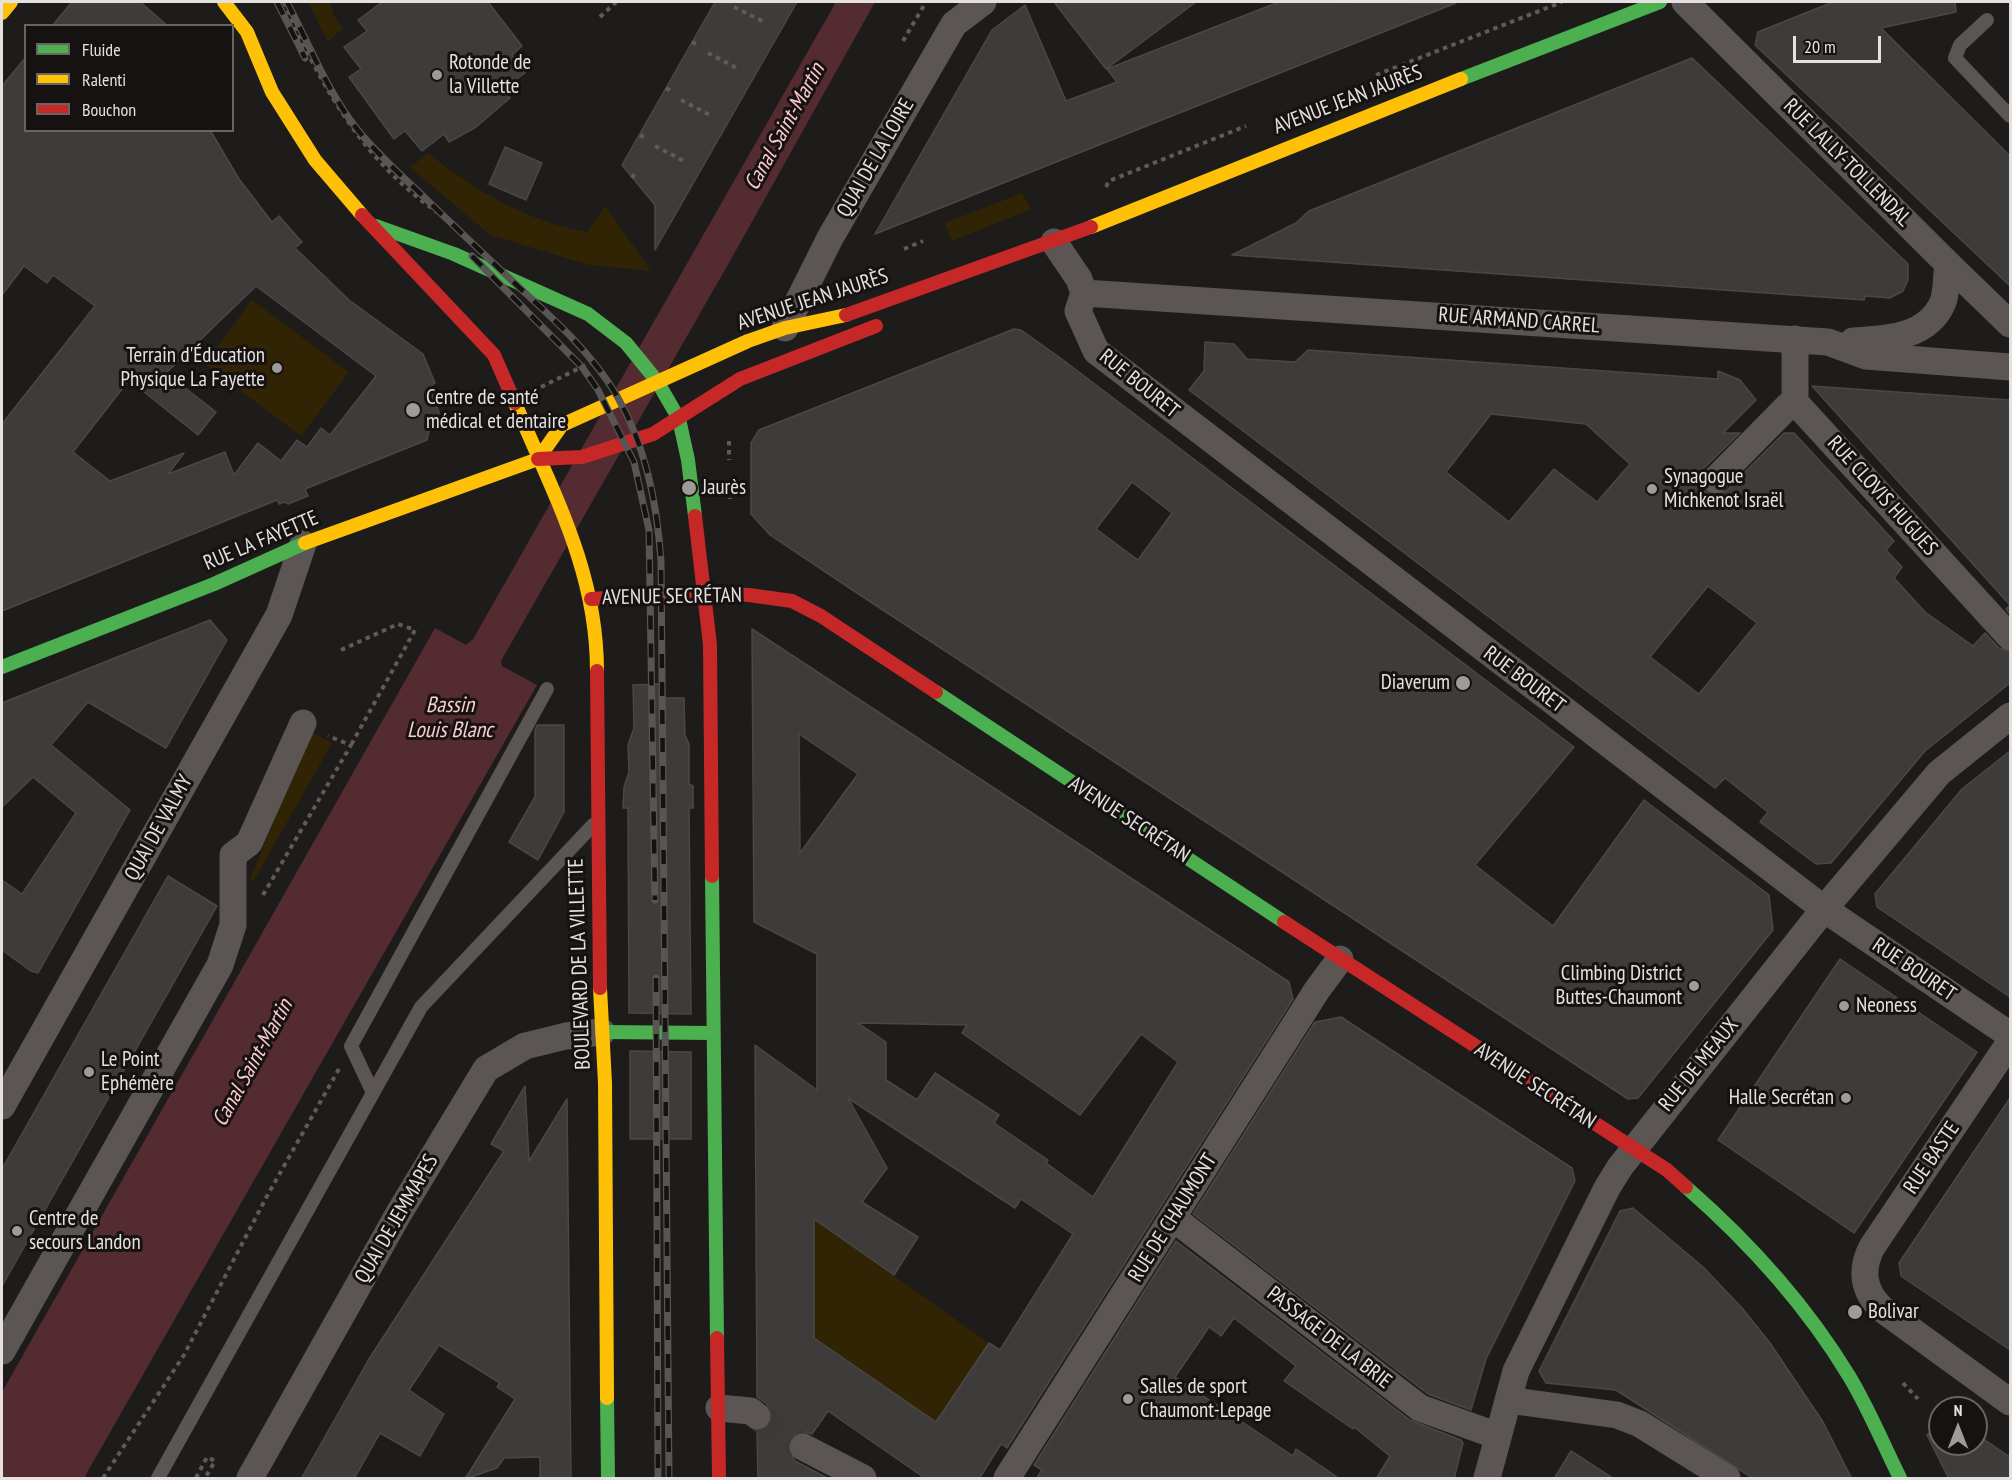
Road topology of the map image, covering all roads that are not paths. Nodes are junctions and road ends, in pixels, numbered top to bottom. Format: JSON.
{"nodes":[{"id":1,"x":224,"y":2,"type":"edge"},
{"id":2,"x":983,"y":2,"type":"edge"},
{"id":3,"x":1660,"y":2,"type":"edge"},
{"id":4,"x":1685,"y":2,"type":"edge"},
{"id":5,"x":246,"y":12,"type":"dead end"},
{"id":6,"x":1987,"y":20,"type":"dead end"},
{"id":7,"x":247,"y":32,"type":"junction"},
{"id":8,"x":2010,"y":116,"type":"edge"},
{"id":9,"x":367,"y":221,"type":"junction"},
{"id":10,"x":1054,"y":242,"type":"junction"},
{"id":11,"x":1948,"y":264,"type":"junction"},
{"id":12,"x":967,"y":286,"type":"dead end"},
{"id":13,"x":1084,"y":293,"type":"junction"},
{"id":14,"x":887,"y":322,"type":"dead end"},
{"id":15,"x":2010,"y":324,"type":"edge"},
{"id":16,"x":785,"y":328,"type":"junction"},
{"id":17,"x":1795,"y":339,"type":"junction"},
{"id":18,"x":1828,"y":342,"type":"junction"},
{"id":19,"x":2010,"y":367,"type":"edge"},
{"id":20,"x":657,"y":381,"type":"junction"},
{"id":21,"x":1795,"y":402,"type":"junction"},
{"id":22,"x":679,"y":419,"type":"junction"},
{"id":23,"x":538,"y":459,"type":"junction"},
{"id":24,"x":1715,"y":480,"type":"dead end"},
{"id":25,"x":303,"y":544,"type":"junction"},
{"id":26,"x":703,"y":593,"type":"junction"},
{"id":27,"x":591,"y":599,"type":"junction"},
{"id":28,"x":2010,"y":637,"type":"edge"},
{"id":29,"x":2,"y":667,"type":"edge"},
{"id":30,"x":547,"y":689,"type":"dead end"},
{"id":31,"x":2010,"y":716,"type":"edge"},
{"id":32,"x":303,"y":723,"type":"dead end"},
{"id":33,"x":597,"y":821,"type":"junction"},
{"id":34,"x":1824,"y":909,"type":"junction"},
{"id":35,"x":1340,"y":959,"type":"junction"},
{"id":36,"x":602,"y":1032,"type":"junction"},
{"id":37,"x":713,"y":1033,"type":"junction"},
{"id":38,"x":2010,"y":1035,"type":"edge"},
{"id":39,"x":2010,"y":1042,"type":"edge"},
{"id":40,"x":373,"y":1093,"type":"junction"},
{"id":41,"x":2,"y":1106,"type":"edge"},
{"id":42,"x":1635,"y":1149,"type":"junction"},
{"id":43,"x":1173,"y":1218,"type":"junction"},
{"id":44,"x":2,"y":1351,"type":"edge"},
{"id":45,"x":1508,"y":1400,"type":"junction"},
{"id":46,"x":2010,"y":1402,"type":"edge"},
{"id":47,"x":719,"y":1408,"type":"junction"},
{"id":48,"x":757,"y":1416,"type":"tunnel mouth"},
{"id":49,"x":1498,"y":1437,"type":"junction"},
{"id":50,"x":803,"y":1447,"type":"tunnel mouth"},
{"id":51,"x":158,"y":1479,"type":"edge"},
{"id":52,"x":249,"y":1479,"type":"edge"},
{"id":53,"x":608,"y":1479,"type":"edge"},
{"id":54,"x":719,"y":1479,"type":"edge"},
{"id":55,"x":863,"y":1479,"type":"edge"},
{"id":56,"x":1007,"y":1479,"type":"edge"},
{"id":57,"x":1486,"y":1479,"type":"edge"},
{"id":58,"x":1727,"y":1479,"type":"edge"},
{"id":59,"x":1899,"y":1479,"type":"edge"}],
"edges":[{"from":1,"to":7,"type":"main road"},
{"from":2,"to":16,"type":"street","name":"QUAI DE LA LOIRE"},
{"from":3,"to":10,"type":"main road","name":"AVENUE JEAN JAURÈS"},
{"from":4,"to":11,"type":"street","name":"RUE LALLY-TOLLENDAL"},
{"from":5,"to":7,"type":"main road"},
{"from":6,"to":8,"type":"lane"},
{"from":7,"to":9,"type":"main road","name":"BOULEVARD DE LA VILLETTE"},
{"from":9,"to":20,"type":"main road"},
{"from":9,"to":23,"type":"main road","name":"BOULEVARD DE LA VILLETTE"},
{"from":10,"to":12,"type":"main road","name":"AVENUE JEAN JAURÈS"},
{"from":10,"to":13,"type":"street"},
{"from":10,"to":16,"type":"main road","name":"AVENUE JEAN JAURÈS"},
{"from":11,"to":15,"type":"street","name":"RUE LALLY-TOLLENDAL"},
{"from":11,"to":18,"type":"street"},
{"from":13,"to":17,"type":"street","name":"RUE ARMAND CARREL"},
{"from":13,"to":34,"type":"street","name":"RUE BOURET"},
{"from":14,"to":22,"type":"main road","name":"AVENUE JEAN JAURÈS"},
{"from":16,"to":20,"type":"main road","name":"AVENUE JEAN JAURÈS"},
{"from":17,"to":18,"type":"street","name":"RUE ARMAND CARREL"},
{"from":17,"to":21,"type":"street"},
{"from":18,"to":19,"type":"street","name":"RUE ARMAND CARREL"},
{"from":20,"to":22,"type":"main road"},
{"from":20,"to":23,"type":"main road","name":"AVENUE JEAN JAURÈS"},
{"from":21,"to":24,"type":"street"},
{"from":21,"to":28,"type":"street","name":"RUE CLOVIS HUGUES"},
{"from":22,"to":23,"type":"main road","name":"AVENUE JEAN JAURÈS"},
{"from":22,"to":26,"type":"main road"},
{"from":23,"to":25,"type":"main road","name":"RUE LA FAYETTE"},
{"from":23,"to":27,"type":"main road","name":"BOULEVARD DE LA VILLETTE"},
{"from":25,"to":29,"type":"main road","name":"RUE LA FAYETTE"},
{"from":25,"to":41,"type":"street","name":"QUAI DE VALMY"},
{"from":26,"to":27,"type":"main road","name":"AVENUE SECRÉTAN"},
{"from":26,"to":35,"type":"main road","name":"AVENUE SECRÉTAN"},
{"from":26,"to":37,"type":"main road"},
{"from":27,"to":33,"type":"main road","name":"BOULEVARD DE LA VILLETTE"},
{"from":30,"to":40,"type":"lane"},
{"from":31,"to":34,"type":"street","name":"RUE DE MEAUX"},
{"from":32,"to":44,"type":"street"},
{"from":33,"to":36,"type":"main road","name":"BOULEVARD DE LA VILLETTE"},
{"from":33,"to":40,"type":"lane"},
{"from":34,"to":38,"type":"street","name":"RUE BOURET"},
{"from":34,"to":42,"type":"street","name":"RUE DE MEAUX"},
{"from":35,"to":42,"type":"main road","name":"AVENUE SECRÉTAN"},
{"from":35,"to":43,"type":"street","name":"RUE DE CHAUMONT"},
{"from":36,"to":37,"type":"main road","name":"QUAI DE JEMMAPES"},
{"from":36,"to":52,"type":"street","name":"QUAI DE JEMMAPES"},
{"from":36,"to":53,"type":"main road","name":"BOULEVARD DE LA VILLETTE"},
{"from":37,"to":47,"type":"main road"},
{"from":39,"to":46,"type":"street","name":"RUE BASTE"},
{"from":40,"to":51,"type":"lane"},
{"from":42,"to":45,"type":"street","name":"RUE DE MEAUX"},
{"from":42,"to":59,"type":"main road","name":"AVENUE SECRÉTAN"},
{"from":43,"to":49,"type":"street","name":"PASSAGE DE LA BRIE"},
{"from":43,"to":56,"type":"street","name":"RUE DE CHAUMONT"},
{"from":45,"to":49,"type":"street","name":"RUE DE MEAUX"},
{"from":45,"to":58,"type":"street"},
{"from":47,"to":48,"type":"street"},
{"from":47,"to":54,"type":"main road"},
{"from":49,"to":57,"type":"street","name":"RUE DE MEAUX"},
{"from":50,"to":55,"type":"street"}]}
